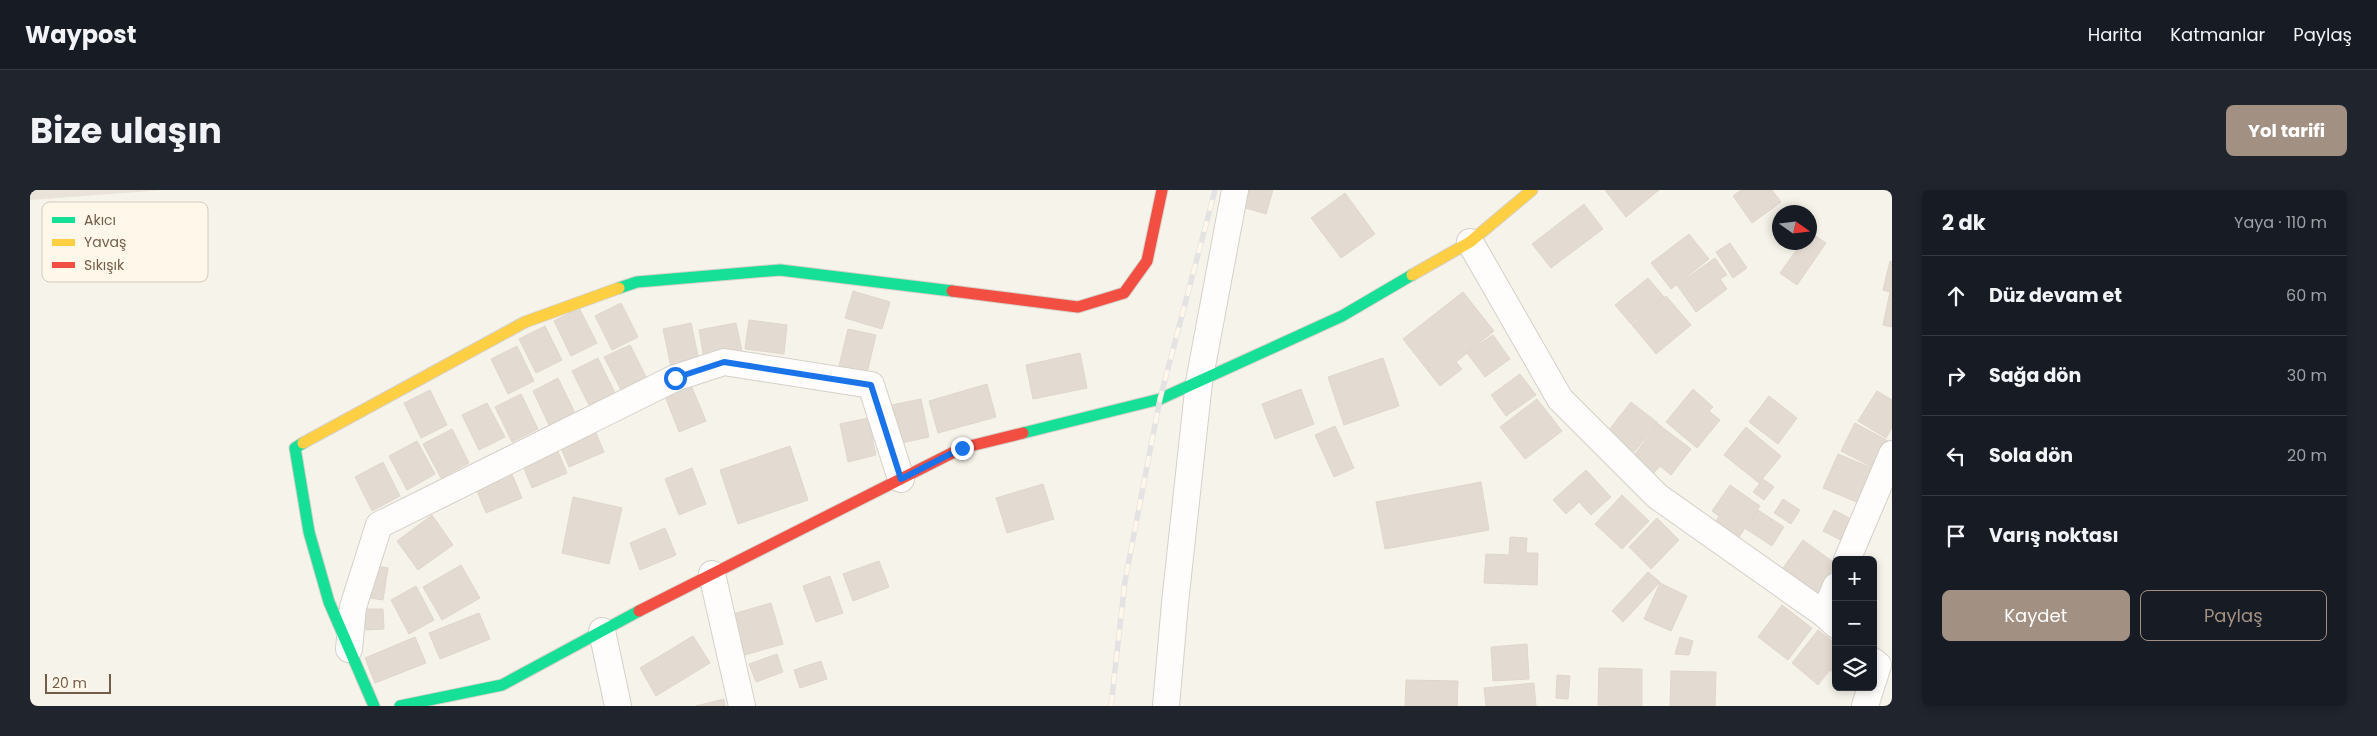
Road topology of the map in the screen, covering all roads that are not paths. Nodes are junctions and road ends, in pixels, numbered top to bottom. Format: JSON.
{"nodes":[{"id":1,"x":1162,"y":190,"type":"edge"},
{"id":2,"x":1235,"y":190,"type":"edge"},
{"id":3,"x":1532,"y":190,"type":"edge"},
{"id":4,"x":1470,"y":242,"type":"junction"},
{"id":5,"x":1200,"y":382,"type":"junction"},
{"id":6,"x":1892,"y":454,"type":"edge"},
{"id":7,"x":901,"y":479,"type":"junction"},
{"id":8,"x":1849,"y":556,"type":"edge"},
{"id":9,"x":712,"y":574,"type":"junction"},
{"id":10,"x":1833,"y":601,"type":"edge"},
{"id":11,"x":1830,"y":619,"type":"edge"},
{"id":12,"x":602,"y":631,"type":"junction"},
{"id":13,"x":350,"y":649,"type":"junction"},
{"id":14,"x":1870,"y":691,"type":"edge"},
{"id":15,"x":374,"y":706,"type":"edge"},
{"id":16,"x":400,"y":706,"type":"edge"},
{"id":17,"x":618,"y":706,"type":"edge"},
{"id":18,"x":742,"y":706,"type":"edge"},
{"id":19,"x":1166,"y":706,"type":"edge"},
{"id":20,"x":1865,"y":706,"type":"edge"}],
"edges":[{"from":1,"to":13,"type":"street"},
{"from":2,"to":5,"type":"street"},
{"from":3,"to":4,"type":"street"},
{"from":4,"to":5,"type":"street"},
{"from":4,"to":11,"type":"street"},
{"from":5,"to":7,"type":"street"},
{"from":5,"to":19,"type":"street"},
{"from":6,"to":8,"type":"street"},
{"from":7,"to":9,"type":"street"},
{"from":7,"to":13,"type":"street"},
{"from":9,"to":12,"type":"street"},
{"from":9,"to":18,"type":"street"},
{"from":10,"to":11,"type":"street"},
{"from":12,"to":16,"type":"street"},
{"from":12,"to":17,"type":"street"},
{"from":13,"to":15,"type":"street"},
{"from":14,"to":20,"type":"street"}]}
